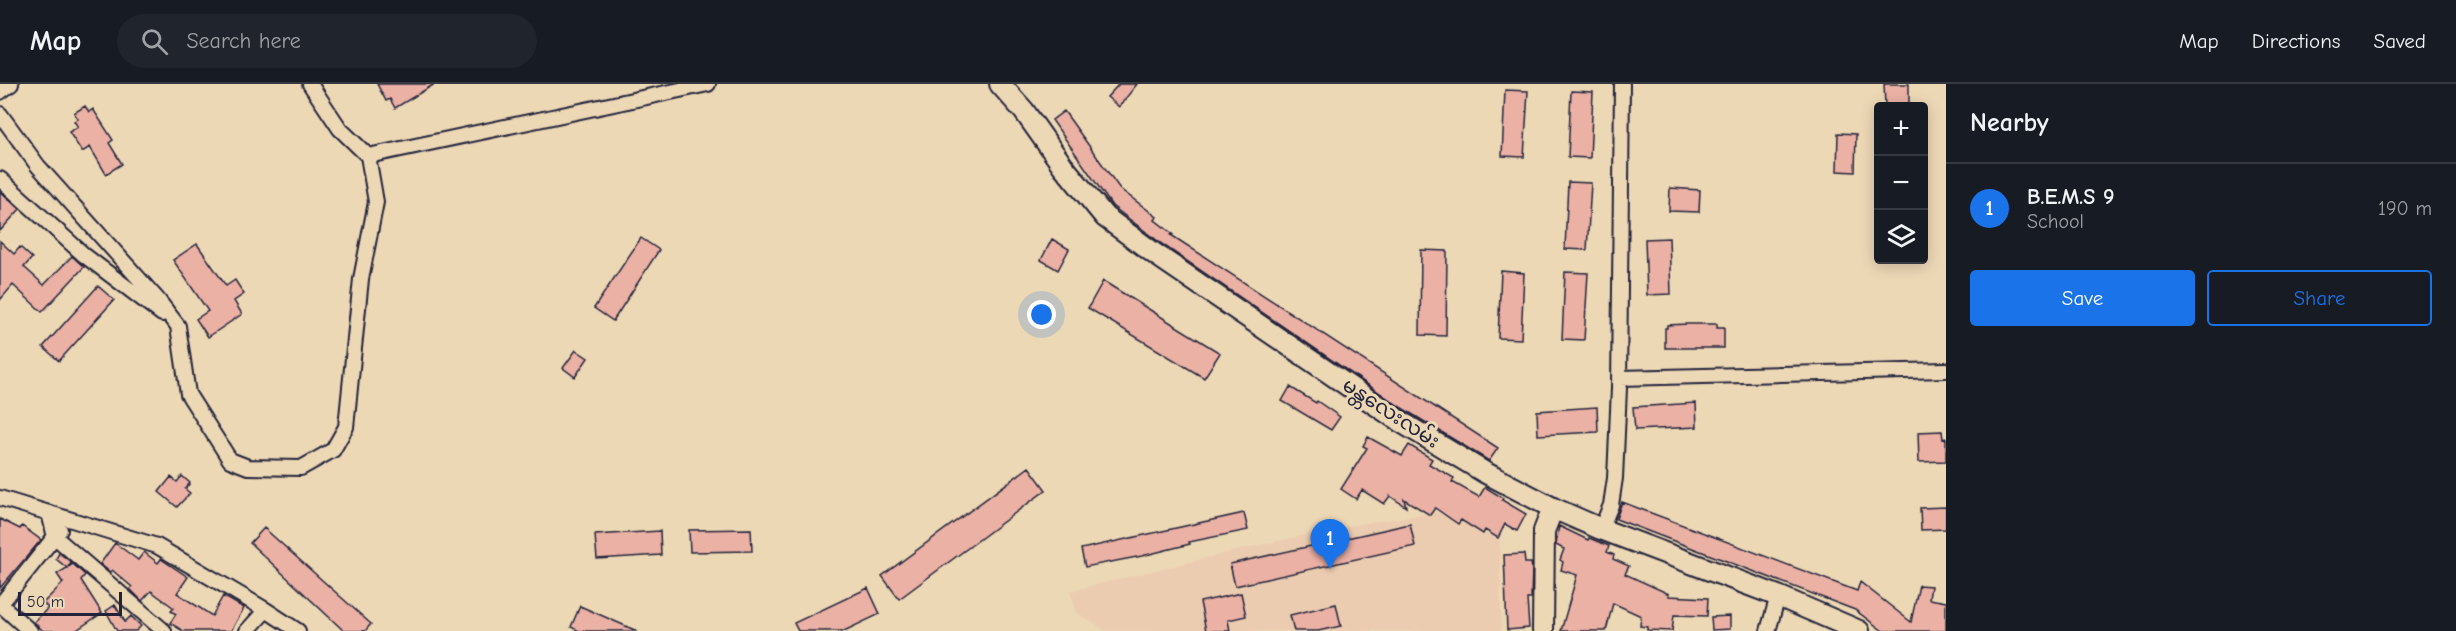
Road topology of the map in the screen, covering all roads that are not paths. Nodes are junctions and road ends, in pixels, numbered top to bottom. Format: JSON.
{"nodes":[{"id":1,"x":11,"y":84,"type":"edge"},
{"id":2,"x":310,"y":84,"type":"edge"},
{"id":3,"x":708,"y":84,"type":"edge"},
{"id":4,"x":1000,"y":84,"type":"edge"},
{"id":5,"x":1622,"y":84,"type":"edge"},
{"id":6,"x":0,"y":92,"type":"edge"},
{"id":7,"x":0,"y":114,"type":"edge"},
{"id":8,"x":368,"y":156,"type":"junction"},
{"id":9,"x":0,"y":179,"type":"edge"},
{"id":10,"x":178,"y":326,"type":"junction"},
{"id":11,"x":1946,"y":370,"type":"edge"},
{"id":12,"x":1619,"y":378,"type":"junction"},
{"id":13,"x":0,"y":498,"type":"edge"},
{"id":14,"x":1553,"y":508,"type":"junction"},
{"id":15,"x":49,"y":513,"type":"junction"},
{"id":16,"x":69,"y":519,"type":"junction"},
{"id":17,"x":1601,"y":529,"type":"junction"},
{"id":18,"x":55,"y":537,"type":"junction"},
{"id":19,"x":1778,"y":596,"type":"junction"},
{"id":20,"x":0,"y":605,"type":"edge"},
{"id":21,"x":266,"y":610,"type":"junction"},
{"id":22,"x":30,"y":631,"type":"edge"},
{"id":23,"x":164,"y":631,"type":"edge"},
{"id":24,"x":247,"y":631,"type":"edge"},
{"id":25,"x":298,"y":631,"type":"edge"},
{"id":26,"x":1543,"y":631,"type":"edge"},
{"id":27,"x":1768,"y":631,"type":"edge"},
{"id":28,"x":1859,"y":631,"type":"edge"}],
"edges":[{"from":1,"to":6,"type":"street"},
{"from":2,"to":8,"type":"street"},
{"from":3,"to":8,"type":"street"},
{"from":4,"to":14,"type":"main road","name":"မန္တလေးလမ်း"},
{"from":5,"to":12,"type":"street"},
{"from":7,"to":10,"type":"street"},
{"from":8,"to":10,"type":"street"},
{"from":9,"to":10,"type":"street"},
{"from":11,"to":12,"type":"street"},
{"from":12,"to":17,"type":"street"},
{"from":13,"to":15,"type":"street"},
{"from":14,"to":17,"type":"main road","name":"မန္တလေးလမ်း"},
{"from":14,"to":26,"type":"main road"},
{"from":15,"to":16,"type":"street"},
{"from":15,"to":18,"type":"street"},
{"from":16,"to":18,"type":"street"},
{"from":16,"to":21,"type":"street"},
{"from":17,"to":19,"type":"main road","name":"မန္တလေးလမ်း"},
{"from":18,"to":20,"type":"street"},
{"from":18,"to":23,"type":"street"},
{"from":19,"to":27,"type":"street"},
{"from":19,"to":28,"type":"main road","name":"မန္တလေးလမ်း"},
{"from":20,"to":22,"type":"street"},
{"from":21,"to":24,"type":"street"},
{"from":21,"to":25,"type":"street"}]}
